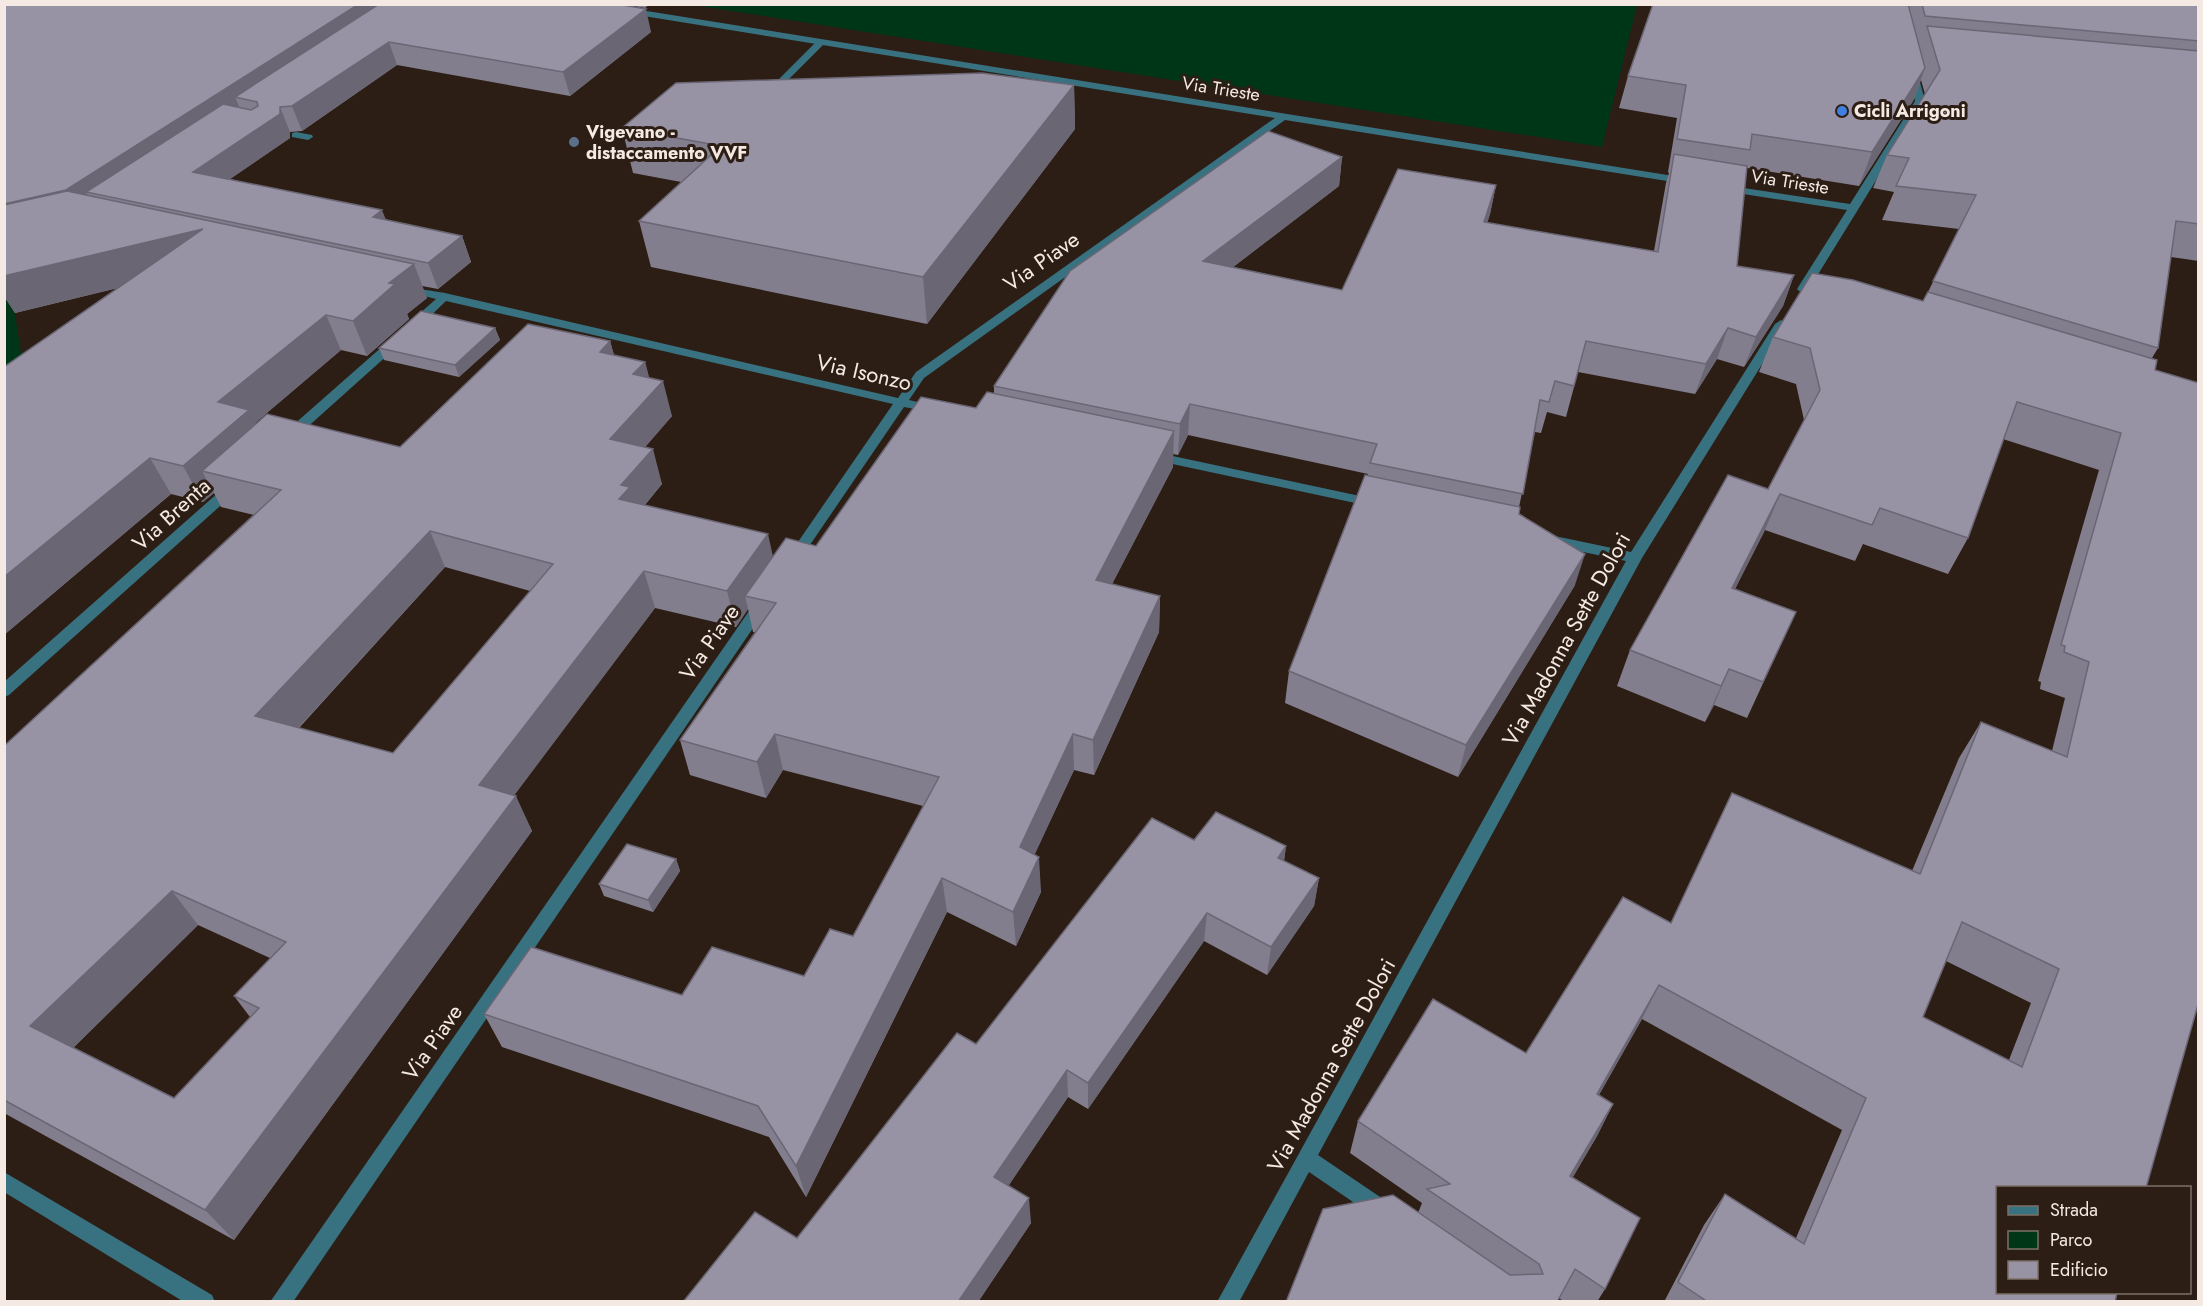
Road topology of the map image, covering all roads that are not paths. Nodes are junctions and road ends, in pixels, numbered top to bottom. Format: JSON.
{"nodes":[{"id":1,"x":621,"y":10,"type":"edge"},
{"id":2,"x":821,"y":42,"type":"junction"},
{"id":3,"x":1907,"y":52,"type":"edge"},
{"id":4,"x":760,"y":105,"type":"edge"},
{"id":5,"x":1284,"y":116,"type":"junction"},
{"id":6,"x":296,"y":135,"type":"edge"},
{"id":7,"x":308,"y":137,"type":"dead end"},
{"id":8,"x":1698,"y":183,"type":"edge"},
{"id":9,"x":1710,"y":185,"type":"edge"},
{"id":10,"x":1852,"y":208,"type":"junction"},
{"id":11,"x":387,"y":284,"type":"edge"},
{"id":12,"x":445,"y":296,"type":"junction"},
{"id":13,"x":901,"y":403,"type":"junction"},
{"id":14,"x":948,"y":413,"type":"edge"},
{"id":15,"x":278,"y":446,"type":"edge"},
{"id":16,"x":1146,"y":454,"type":"edge"},
{"id":17,"x":243,"y":478,"type":"edge"},
{"id":18,"x":1390,"y":506,"type":"edge"},
{"id":19,"x":1542,"y":538,"type":"edge"},
{"id":20,"x":1635,"y":558,"type":"junction"},
{"id":21,"x":786,"y":569,"type":"edge"},
{"id":22,"x":773,"y":588,"type":"edge"},
{"id":23,"x":4,"y":691,"type":"edge"},
{"id":24,"x":1306,"y":1158,"type":"junction"},
{"id":25,"x":4,"y":1181,"type":"edge"},
{"id":26,"x":1401,"y":1223,"type":"edge"},
{"id":27,"x":205,"y":1302,"type":"edge"},
{"id":28,"x":280,"y":1302,"type":"edge"},
{"id":29,"x":1227,"y":1302,"type":"edge"}],
"edges":[{"from":1,"to":2,"type":"street","name":"Via Trieste"},
{"from":2,"to":4,"type":"street"},
{"from":2,"to":5,"type":"street","name":"Via Trieste"},
{"from":3,"to":10,"type":"street","name":"Via Madonna Sette Dolori"},
{"from":5,"to":8,"type":"street","name":"Via Trieste"},
{"from":5,"to":13,"type":"street","name":"Via Piave"},
{"from":6,"to":7,"type":"street"},
{"from":9,"to":10,"type":"street","name":"Via Trieste"},
{"from":10,"to":20,"type":"street","name":"Via Madonna Sette Dolori"},
{"from":11,"to":12,"type":"street","name":"Via Isonzo"},
{"from":12,"to":13,"type":"street","name":"Via Isonzo"},
{"from":12,"to":15,"type":"street"},
{"from":13,"to":14,"type":"street","name":"Via Isonzo"},
{"from":13,"to":21,"type":"street","name":"Via Piave"},
{"from":16,"to":18,"type":"street"},
{"from":17,"to":23,"type":"street","name":"Via Brenta"},
{"from":19,"to":20,"type":"street"},
{"from":20,"to":24,"type":"street","name":"Via Madonna Sette Dolori"},
{"from":22,"to":28,"type":"street","name":"Via Piave"},
{"from":24,"to":26,"type":"street"},
{"from":24,"to":29,"type":"street","name":"Via Madonna Sette Dolori"},
{"from":25,"to":27,"type":"street"}]}
